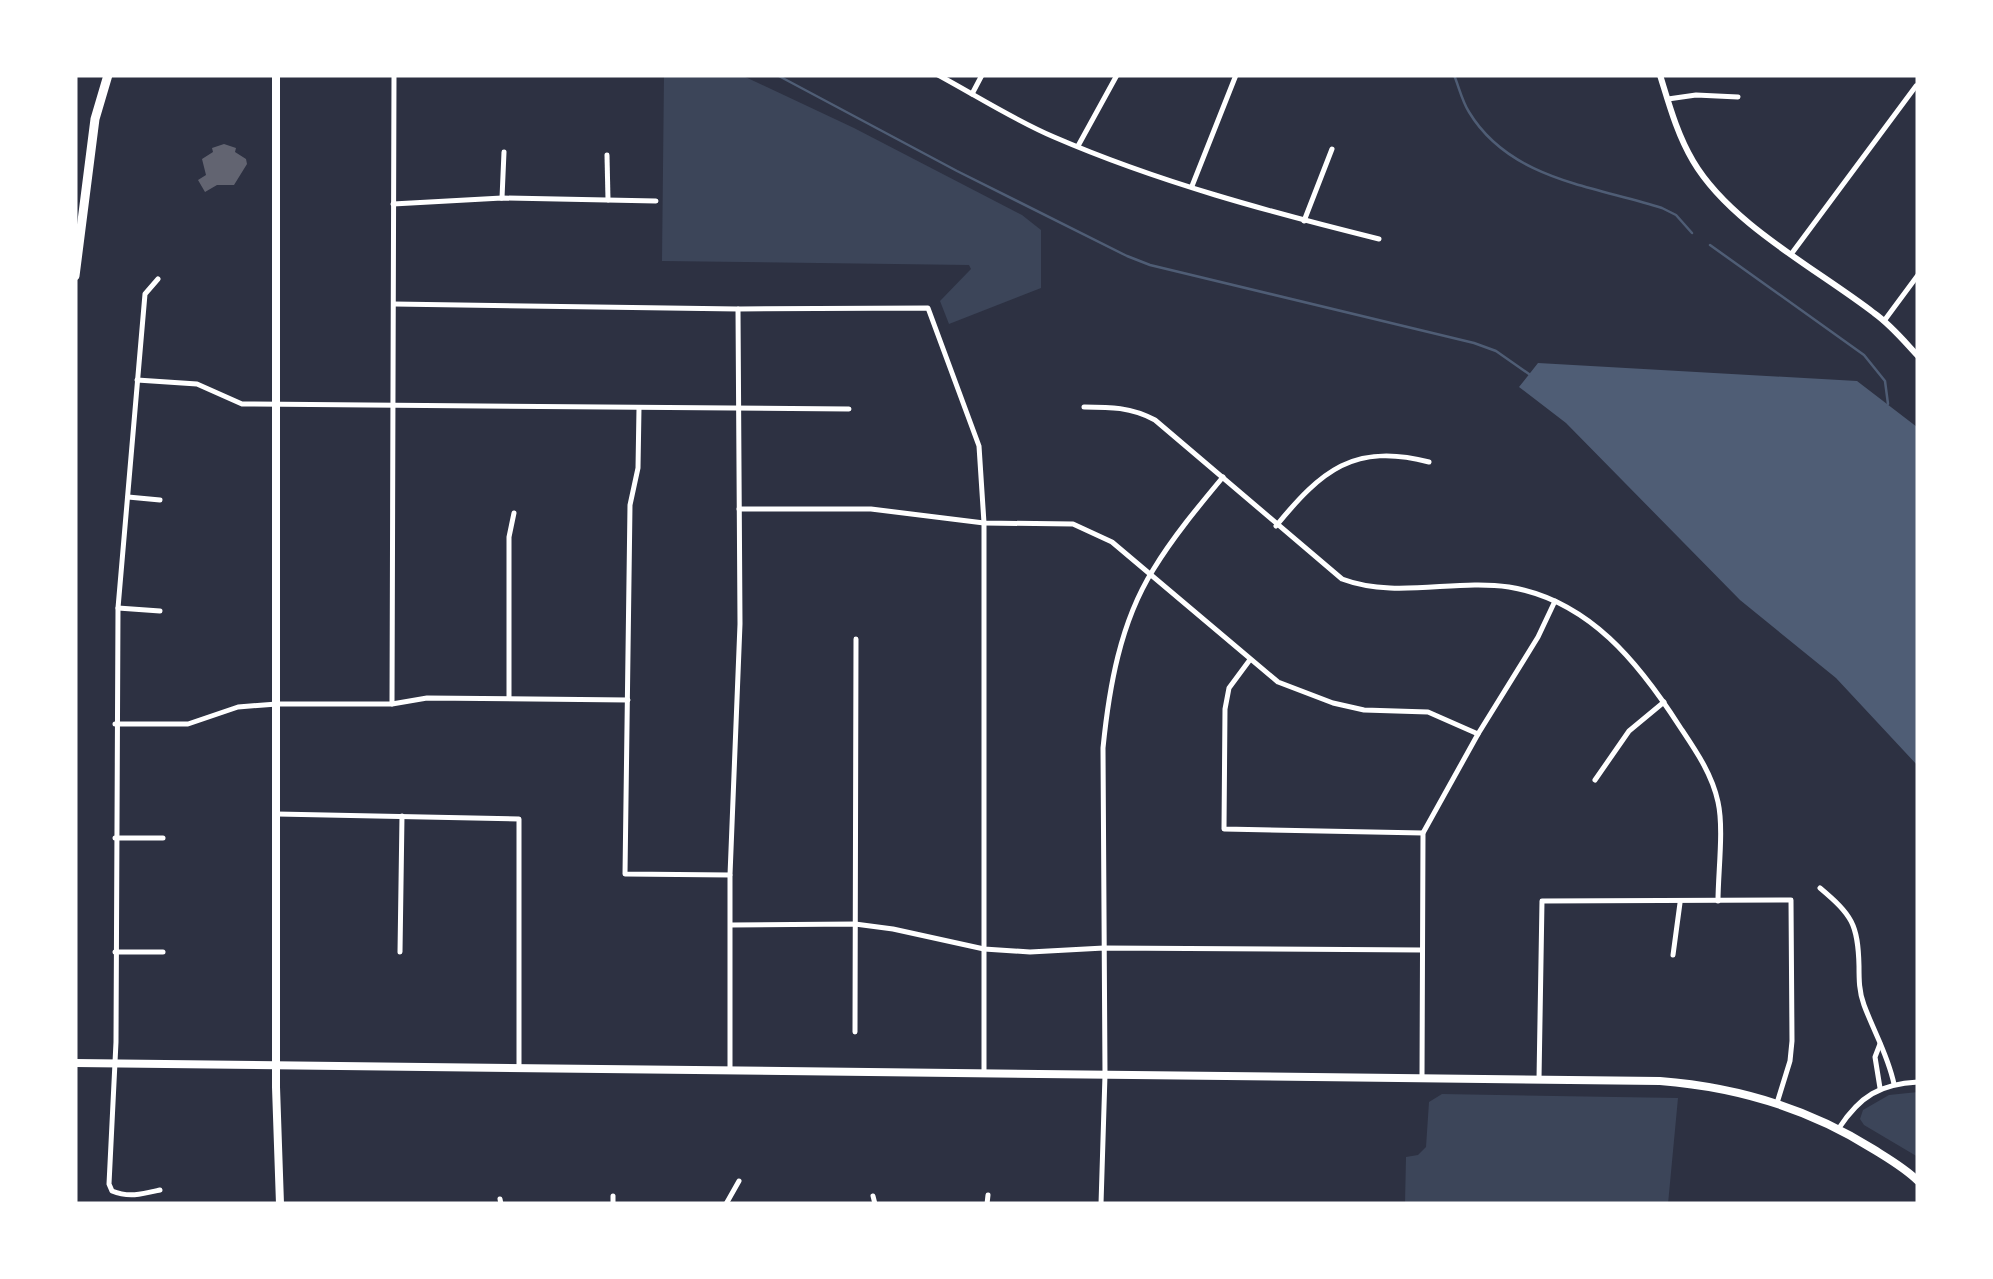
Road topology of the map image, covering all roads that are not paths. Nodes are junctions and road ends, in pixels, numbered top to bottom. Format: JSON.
{"nodes":[{"id":1,"x":108,"y":75,"type":"edge"},
{"id":2,"x":276,"y":75,"type":"edge"},
{"id":3,"x":394,"y":75,"type":"edge"},
{"id":4,"x":938,"y":75,"type":"edge"},
{"id":5,"x":982,"y":75,"type":"edge"},
{"id":6,"x":1117,"y":75,"type":"edge"},
{"id":7,"x":1236,"y":75,"type":"edge"},
{"id":8,"x":1660,"y":75,"type":"edge"},
{"id":9,"x":1916,"y":86,"type":"edge"},
{"id":10,"x":972,"y":94,"type":"junction"},
{"id":11,"x":1738,"y":97,"type":"dead end"},
{"id":12,"x":1668,"y":100,"type":"junction"},
{"id":13,"x":1078,"y":146,"type":"junction"},
{"id":14,"x":1332,"y":150,"type":"dead end"},
{"id":15,"x":504,"y":152,"type":"dead end"},
{"id":16,"x":607,"y":155,"type":"dead end"},
{"id":17,"x":1192,"y":186,"type":"junction"},
{"id":18,"x":502,"y":198,"type":"junction"},
{"id":19,"x":608,"y":200,"type":"junction"},
{"id":20,"x":656,"y":201,"type":"dead end"},
{"id":21,"x":393,"y":204,"type":"junction"},
{"id":22,"x":1304,"y":222,"type":"junction"},
{"id":23,"x":1379,"y":239,"type":"dead end"},
{"id":24,"x":1792,"y":253,"type":"junction"},
{"id":25,"x":1918,"y":275,"type":"edge"},
{"id":26,"x":75,"y":276,"type":"edge"},
{"id":27,"x":158,"y":278,"type":"dead end"},
{"id":28,"x":394,"y":304,"type":"junction"},
{"id":29,"x":738,"y":309,"type":"junction"},
{"id":30,"x":1884,"y":321,"type":"junction"},
{"id":31,"x":1918,"y":356,"type":"edge"},
{"id":32,"x":138,"y":380,"type":"junction"},
{"id":33,"x":277,"y":404,"type":"junction"},
{"id":34,"x":394,"y":404,"type":"junction"},
{"id":35,"x":1084,"y":407,"type":"dead end"},
{"id":36,"x":639,"y":408,"type":"junction"},
{"id":37,"x":738,"y":408,"type":"junction"},
{"id":38,"x":850,"y":409,"type":"dead end"},
{"id":39,"x":1428,"y":462,"type":"dead end"},
{"id":40,"x":1223,"y":477,"type":"junction"},
{"id":41,"x":128,"y":497,"type":"junction"},
{"id":42,"x":160,"y":500,"type":"dead end"},
{"id":43,"x":739,"y":509,"type":"junction"},
{"id":44,"x":514,"y":513,"type":"dead end"},
{"id":45,"x":984,"y":523,"type":"junction"},
{"id":46,"x":1276,"y":526,"type":"junction"},
{"id":47,"x":1150,"y":574,"type":"junction"},
{"id":48,"x":1555,"y":601,"type":"junction"},
{"id":49,"x":118,"y":608,"type":"junction"},
{"id":50,"x":160,"y":611,"type":"dead end"},
{"id":51,"x":856,"y":639,"type":"dead end"},
{"id":52,"x":1250,"y":662,"type":"junction"},
{"id":53,"x":509,"y":698,"type":"junction"},
{"id":54,"x":628,"y":700,"type":"junction"},
{"id":55,"x":1664,"y":702,"type":"junction"},
{"id":56,"x":276,"y":704,"type":"junction"},
{"id":57,"x":392,"y":704,"type":"junction"},
{"id":58,"x":115,"y":724,"type":"junction"},
{"id":59,"x":1478,"y":734,"type":"junction"},
{"id":60,"x":1595,"y":780,"type":"dead end"},
{"id":61,"x":276,"y":814,"type":"junction"},
{"id":62,"x":402,"y":816,"type":"junction"},
{"id":63,"x":1423,"y":833,"type":"junction"},
{"id":64,"x":114,"y":838,"type":"junction"},
{"id":65,"x":163,"y":838,"type":"dead end"},
{"id":66,"x":730,"y":875,"type":"junction"},
{"id":67,"x":1820,"y":888,"type":"dead end"},
{"id":68,"x":1718,"y":901,"type":"junction"},
{"id":69,"x":1680,"y":903,"type":"junction"},
{"id":70,"x":731,"y":924,"type":"junction"},
{"id":71,"x":855,"y":924,"type":"junction"},
{"id":72,"x":1104,"y":948,"type":"junction"},
{"id":73,"x":984,"y":949,"type":"junction"},
{"id":74,"x":1422,"y":950,"type":"junction"},
{"id":75,"x":115,"y":952,"type":"junction"},
{"id":76,"x":163,"y":952,"type":"dead end"},
{"id":77,"x":400,"y":952,"type":"dead end"},
{"id":78,"x":1673,"y":956,"type":"dead end"},
{"id":79,"x":855,"y":1032,"type":"dead end"},
{"id":80,"x":1880,"y":1044,"type":"junction"},
{"id":81,"x":75,"y":1064,"type":"edge"},
{"id":82,"x":114,"y":1064,"type":"junction"},
{"id":83,"x":276,"y":1066,"type":"junction"},
{"id":84,"x":520,"y":1070,"type":"junction"},
{"id":85,"x":730,"y":1071,"type":"junction"},
{"id":86,"x":984,"y":1073,"type":"junction"},
{"id":87,"x":1105,"y":1074,"type":"junction"},
{"id":88,"x":1422,"y":1077,"type":"junction"},
{"id":89,"x":1540,"y":1079,"type":"junction"},
{"id":90,"x":1918,"y":1082,"type":"edge"},
{"id":91,"x":1894,"y":1084,"type":"junction"},
{"id":92,"x":1880,"y":1088,"type":"junction"},
{"id":93,"x":1777,"y":1103,"type":"junction"},
{"id":94,"x":1839,"y":1128,"type":"junction"},
{"id":95,"x":740,"y":1181,"type":"dead end"},
{"id":96,"x":1918,"y":1181,"type":"edge"},
{"id":97,"x":160,"y":1190,"type":"dead end"},
{"id":98,"x":988,"y":1195,"type":"dead end"},
{"id":99,"x":613,"y":1196,"type":"dead end"},
{"id":100,"x":874,"y":1196,"type":"dead end"},
{"id":101,"x":277,"y":1201,"type":"edge"},
{"id":102,"x":613,"y":1204,"type":"edge"},
{"id":103,"x":726,"y":1204,"type":"edge"},
{"id":104,"x":875,"y":1204,"type":"edge"},
{"id":105,"x":988,"y":1204,"type":"edge"},
{"id":106,"x":1101,"y":1204,"type":"edge"}],
"edges":[{"from":1,"to":26,"type":"highway"},
{"from":2,"to":33,"type":"main road"},
{"from":3,"to":21,"type":"street"},
{"from":4,"to":10,"type":"street"},
{"from":5,"to":10,"type":"street"},
{"from":6,"to":13,"type":"street"},
{"from":7,"to":17,"type":"street"},
{"from":8,"to":12,"type":"street"},
{"from":9,"to":24,"type":"street"},
{"from":10,"to":13,"type":"street"},
{"from":11,"to":12,"type":"street"},
{"from":12,"to":24,"type":"street"},
{"from":13,"to":17,"type":"street"},
{"from":14,"to":22,"type":"street"},
{"from":15,"to":18,"type":"street"},
{"from":16,"to":19,"type":"street"},
{"from":17,"to":22,"type":"street"},
{"from":18,"to":19,"type":"street"},
{"from":18,"to":21,"type":"street"},
{"from":19,"to":20,"type":"street"},
{"from":21,"to":28,"type":"street"},
{"from":22,"to":23,"type":"street"},
{"from":24,"to":30,"type":"street"},
{"from":25,"to":30,"type":"street"},
{"from":27,"to":32,"type":"street"},
{"from":28,"to":29,"type":"street"},
{"from":28,"to":34,"type":"street"},
{"from":29,"to":37,"type":"street"},
{"from":29,"to":45,"type":"street"},
{"from":30,"to":31,"type":"street"},
{"from":32,"to":33,"type":"street"},
{"from":32,"to":41,"type":"street"},
{"from":33,"to":34,"type":"street"},
{"from":33,"to":56,"type":"main road"},
{"from":34,"to":36,"type":"street"},
{"from":34,"to":57,"type":"street"},
{"from":35,"to":40,"type":"street"},
{"from":36,"to":37,"type":"street"},
{"from":36,"to":54,"type":"street"},
{"from":37,"to":38,"type":"street"},
{"from":37,"to":43,"type":"street"},
{"from":39,"to":46,"type":"street"},
{"from":40,"to":46,"type":"street"},
{"from":40,"to":47,"type":"street"},
{"from":41,"to":42,"type":"street"},
{"from":41,"to":49,"type":"street"},
{"from":43,"to":45,"type":"street"},
{"from":43,"to":66,"type":"street"},
{"from":44,"to":53,"type":"street"},
{"from":45,"to":47,"type":"street"},
{"from":45,"to":73,"type":"street"},
{"from":46,"to":48,"type":"street"},
{"from":47,"to":52,"type":"street"},
{"from":47,"to":72,"type":"street"},
{"from":48,"to":55,"type":"street"},
{"from":48,"to":59,"type":"street"},
{"from":49,"to":50,"type":"street"},
{"from":49,"to":58,"type":"street"},
{"from":51,"to":71,"type":"street"},
{"from":52,"to":59,"type":"street"},
{"from":52,"to":63,"type":"street"},
{"from":53,"to":54,"type":"street"},
{"from":53,"to":57,"type":"street"},
{"from":54,"to":66,"type":"street"},
{"from":55,"to":60,"type":"street"},
{"from":55,"to":68,"type":"street"},
{"from":56,"to":57,"type":"street"},
{"from":56,"to":58,"type":"street"},
{"from":56,"to":61,"type":"main road"},
{"from":58,"to":64,"type":"street"},
{"from":59,"to":63,"type":"street"},
{"from":61,"to":62,"type":"street"},
{"from":61,"to":83,"type":"main road"},
{"from":62,"to":77,"type":"street"},
{"from":62,"to":84,"type":"street"},
{"from":63,"to":74,"type":"street"},
{"from":64,"to":65,"type":"street"},
{"from":64,"to":75,"type":"street"},
{"from":66,"to":70,"type":"street"},
{"from":67,"to":80,"type":"street"},
{"from":68,"to":69,"type":"street"},
{"from":68,"to":93,"type":"street"},
{"from":69,"to":78,"type":"street"},
{"from":69,"to":89,"type":"street"},
{"from":70,"to":71,"type":"street"},
{"from":70,"to":85,"type":"street"},
{"from":71,"to":73,"type":"street"},
{"from":71,"to":79,"type":"street"},
{"from":72,"to":73,"type":"street"},
{"from":72,"to":74,"type":"street"},
{"from":72,"to":87,"type":"street"},
{"from":73,"to":86,"type":"street"},
{"from":74,"to":88,"type":"street"},
{"from":75,"to":76,"type":"street"},
{"from":75,"to":82,"type":"street"},
{"from":80,"to":91,"type":"street"},
{"from":80,"to":92,"type":"street"},
{"from":81,"to":82,"type":"main road"},
{"from":82,"to":83,"type":"main road"},
{"from":82,"to":97,"type":"street"},
{"from":83,"to":84,"type":"main road"},
{"from":83,"to":101,"type":"main road"},
{"from":84,"to":85,"type":"main road"},
{"from":85,"to":86,"type":"main road"},
{"from":86,"to":87,"type":"main road"},
{"from":87,"to":88,"type":"main road"},
{"from":87,"to":106,"type":"street"},
{"from":88,"to":89,"type":"main road"},
{"from":89,"to":93,"type":"main road"},
{"from":90,"to":91,"type":"street"},
{"from":91,"to":92,"type":"street"},
{"from":92,"to":94,"type":"street"},
{"from":93,"to":94,"type":"main road"},
{"from":94,"to":96,"type":"main road"},
{"from":95,"to":103,"type":"street"},
{"from":98,"to":105,"type":"street"},
{"from":99,"to":102,"type":"street"},
{"from":100,"to":104,"type":"street"}]}
